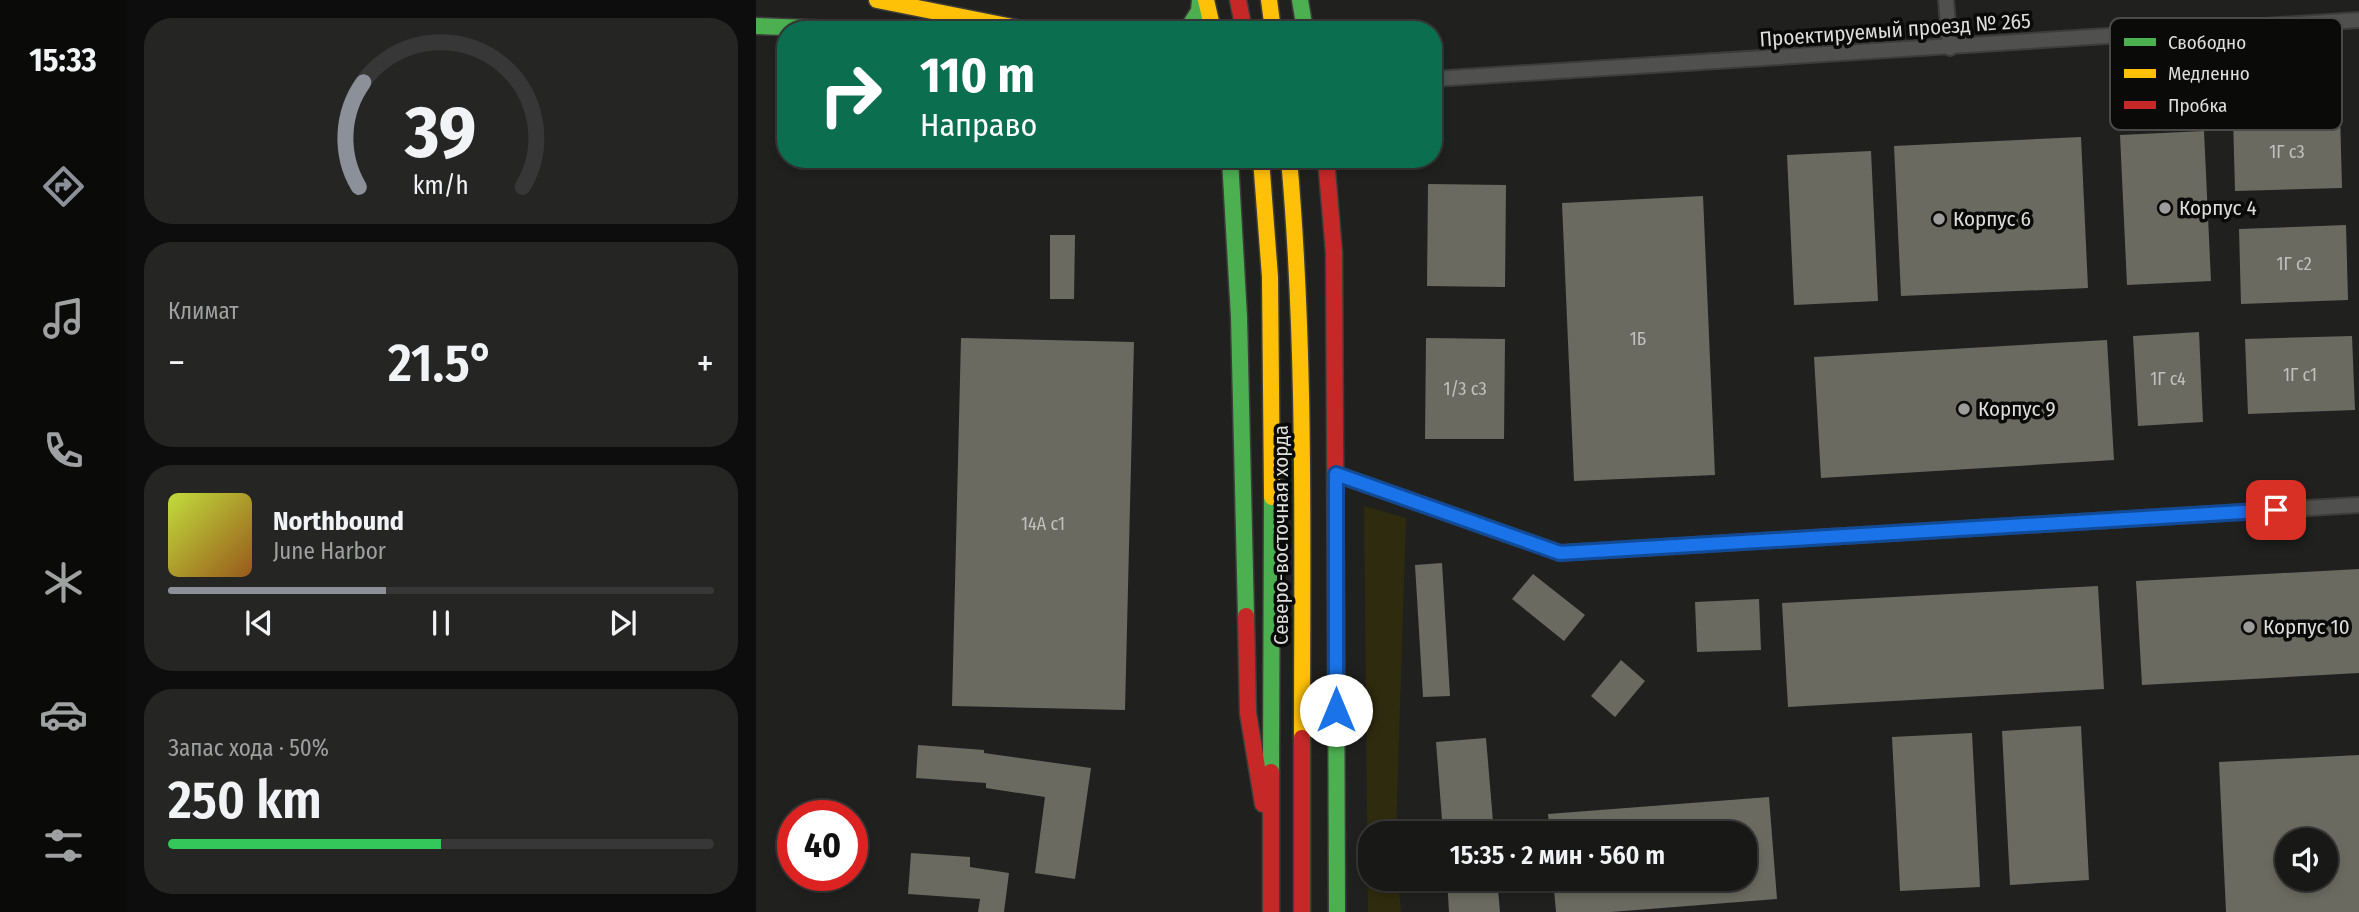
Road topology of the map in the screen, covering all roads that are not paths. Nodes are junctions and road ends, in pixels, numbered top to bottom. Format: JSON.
{"nodes":[{"id":1,"x":877,"y":0,"type":"edge"},
{"id":2,"x":1200,"y":0,"type":"edge"},
{"id":3,"x":1206,"y":0,"type":"edge"},
{"id":4,"x":1238,"y":0,"type":"edge"},
{"id":5,"x":1269,"y":0,"type":"edge"},
{"id":6,"x":1300,"y":0,"type":"edge"},
{"id":7,"x":1946,"y":0,"type":"edge"},
{"id":8,"x":982,"y":21,"type":"edge"},
{"id":9,"x":1193,"y":21,"type":"edge"},
{"id":10,"x":1211,"y":21,"type":"edge"},
{"id":11,"x":1242,"y":21,"type":"edge"},
{"id":12,"x":1272,"y":21,"type":"edge"},
{"id":13,"x":1304,"y":21,"type":"edge"},
{"id":14,"x":756,"y":26,"type":"edge"},
{"id":15,"x":777,"y":27,"type":"edge"},
{"id":16,"x":2110,"y":37,"type":"edge"},
{"id":17,"x":1950,"y":48,"type":"junction"},
{"id":18,"x":1442,"y":78,"type":"edge"},
{"id":19,"x":1231,"y":168,"type":"edge"},
{"id":20,"x":1262,"y":168,"type":"edge"},
{"id":21,"x":1290,"y":168,"type":"edge"},
{"id":22,"x":1327,"y":168,"type":"edge"},
{"id":23,"x":1336,"y":474,"type":"junction"},
{"id":24,"x":2359,"y":505,"type":"edge"},
{"id":25,"x":1336,"y":841,"type":"junction"},
{"id":26,"x":1271,"y":845,"type":"junction"},
{"id":27,"x":1271,"y":912,"type":"edge"},
{"id":28,"x":1302,"y":912,"type":"edge"},
{"id":29,"x":1329,"y":912,"type":"edge"},
{"id":30,"x":1337,"y":912,"type":"edge"}],
"edges":[{"from":1,"to":8,"type":"main road"},
{"from":2,"to":9,"type":"main road"},
{"from":3,"to":10,"type":"main road"},
{"from":4,"to":11,"type":"main road"},
{"from":5,"to":12,"type":"main road"},
{"from":6,"to":13,"type":"main road"},
{"from":7,"to":17,"type":"street"},
{"from":14,"to":15,"type":"main road"},
{"from":16,"to":17,"type":"street","name":"Проектируемый проезд № 265"},
{"from":17,"to":18,"type":"street","name":"Проектируемый проезд № 265"},
{"from":19,"to":26,"type":"main road"},
{"from":20,"to":26,"type":"main road","name":"Северо-восточная хорда"},
{"from":21,"to":28,"type":"main road","name":"Северо-восточная хорда"},
{"from":22,"to":23,"type":"main road"},
{"from":23,"to":24,"type":"street"},
{"from":23,"to":25,"type":"main road"},
{"from":25,"to":29,"type":"main road"},
{"from":25,"to":30,"type":"main road"},
{"from":26,"to":27,"type":"main road","name":"Северо-восточная хорда"}]}
